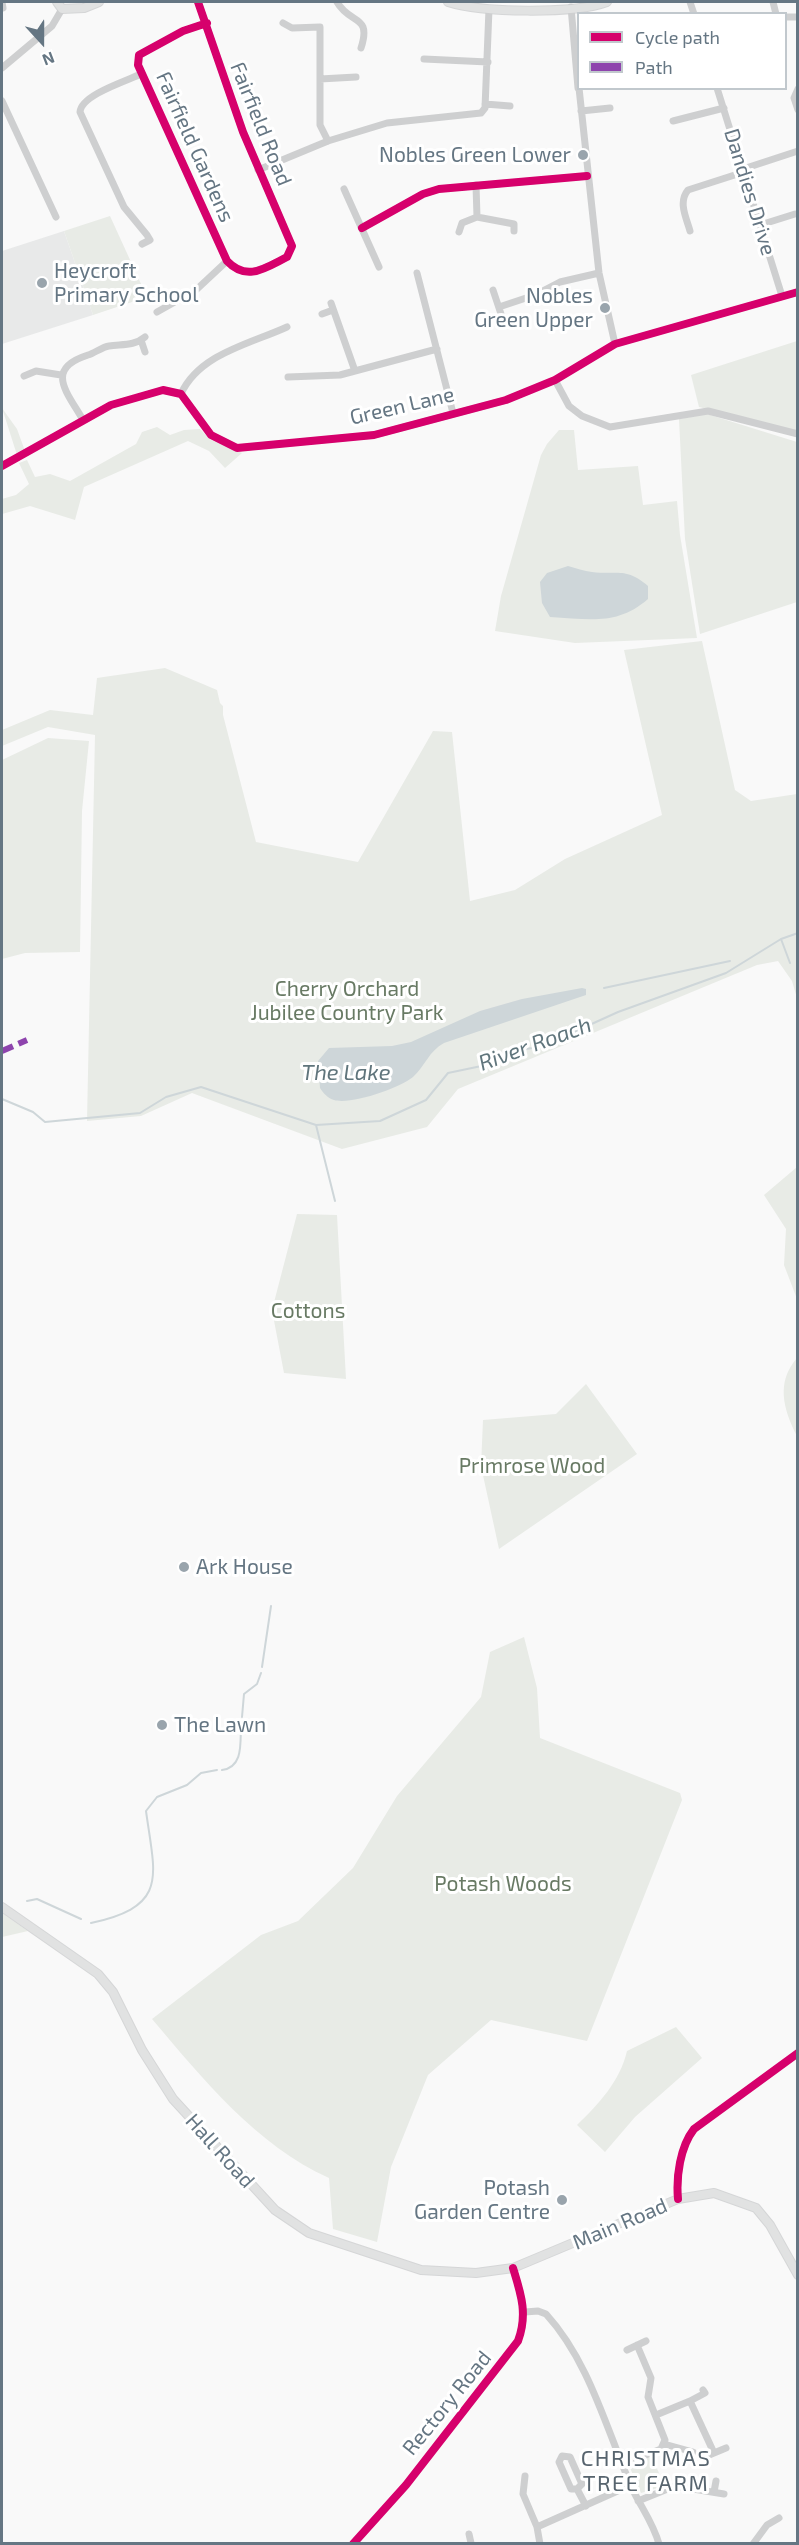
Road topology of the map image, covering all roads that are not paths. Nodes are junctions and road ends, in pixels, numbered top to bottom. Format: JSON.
{"nodes":[{"id":1,"x":88,"y":2,"type":"edge"},
{"id":2,"x":99,"y":2,"type":"edge"},
{"id":3,"x":198,"y":2,"type":"edge"},
{"id":4,"x":337,"y":2,"type":"edge"},
{"id":5,"x":452,"y":2,"type":"edge"},
{"id":6,"x":607,"y":2,"type":"edge"},
{"id":7,"x":60,"y":5,"type":"edge"},
{"id":8,"x":75,"y":8,"type":"junction"},
{"id":9,"x":571,"y":8,"type":"junction"},
{"id":10,"x":489,"y":9,"type":"junction"},
{"id":11,"x":207,"y":23,"type":"junction"},
{"id":12,"x":283,"y":23,"type":"dead end"},
{"id":13,"x":361,"y":48,"type":"dead end"},
{"id":14,"x":424,"y":59,"type":"dead end"},
{"id":15,"x":488,"y":62,"type":"junction"},
{"id":16,"x":2,"y":68,"type":"edge"},
{"id":17,"x":577,"y":68,"type":"edge"},
{"id":18,"x":141,"y":74,"type":"junction"},
{"id":19,"x":356,"y":77,"type":"dead end"},
{"id":20,"x":320,"y":79,"type":"junction"},
{"id":21,"x":798,"y":89,"type":"edge"},
{"id":22,"x":579,"y":90,"type":"edge"},
{"id":23,"x":718,"y":90,"type":"edge"},
{"id":24,"x":2,"y":101,"type":"edge"},
{"id":25,"x":485,"y":104,"type":"junction"},
{"id":26,"x":510,"y":106,"type":"dead end"},
{"id":27,"x":610,"y":108,"type":"dead end"},
{"id":28,"x":723,"y":108,"type":"junction"},
{"id":29,"x":798,"y":110,"type":"edge"},
{"id":30,"x":581,"y":111,"type":"junction"},
{"id":31,"x":673,"y":121,"type":"dead end"},
{"id":32,"x":328,"y":141,"type":"junction"},
{"id":33,"x":798,"y":151,"type":"edge"},
{"id":34,"x":258,"y":170,"type":"junction"},
{"id":35,"x":743,"y":171,"type":"junction"},
{"id":36,"x":587,"y":176,"type":"junction"},
{"id":37,"x":476,"y":185,"type":"junction"},
{"id":38,"x":344,"y":189,"type":"dead end"},
{"id":39,"x":795,"y":214,"type":"dead end"},
{"id":40,"x":56,"y":217,"type":"dead end"},
{"id":41,"x":477,"y":217,"type":"junction"},
{"id":42,"x":760,"y":225,"type":"junction"},
{"id":43,"x":362,"y":228,"type":"junction"},
{"id":44,"x":514,"y":231,"type":"dead end"},
{"id":45,"x":690,"y":231,"type":"dead end"},
{"id":46,"x":459,"y":232,"type":"dead end"},
{"id":47,"x":142,"y":244,"type":"dead end"},
{"id":48,"x":227,"y":261,"type":"junction"},
{"id":49,"x":379,"y":267,"type":"dead end"},
{"id":50,"x":417,"y":273,"type":"dead end"},
{"id":51,"x":599,"y":273,"type":"junction"},
{"id":52,"x":493,"y":290,"type":"dead end"},
{"id":53,"x":798,"y":292,"type":"edge"},
{"id":54,"x":782,"y":296,"type":"junction"},
{"id":55,"x":499,"y":307,"type":"junction"},
{"id":56,"x":157,"y":312,"type":"dead end"},
{"id":57,"x":322,"y":314,"type":"dead end"},
{"id":58,"x":503,"y":320,"type":"dead end"},
{"id":59,"x":287,"y":327,"type":"dead end"},
{"id":60,"x":615,"y":344,"type":"junction"},
{"id":61,"x":437,"y":349,"type":"junction"},
{"id":62,"x":146,"y":352,"type":"dead end"},
{"id":63,"x":355,"y":371,"type":"junction"},
{"id":64,"x":61,"y":375,"type":"junction"},
{"id":65,"x":24,"y":376,"type":"dead end"},
{"id":66,"x":288,"y":377,"type":"dead end"},
{"id":67,"x":555,"y":380,"type":"junction"},
{"id":68,"x":181,"y":394,"type":"junction"},
{"id":69,"x":453,"y":413,"type":"junction"},
{"id":70,"x":83,"y":420,"type":"junction"},
{"id":71,"x":798,"y":434,"type":"edge"},
{"id":72,"x":2,"y":466,"type":"edge"},
{"id":73,"x":2,"y":1907,"type":"edge"},
{"id":74,"x":798,"y":2053,"type":"edge"},
{"id":75,"x":678,"y":2199,"type":"junction"},
{"id":76,"x":513,"y":2268,"type":"junction"},
{"id":77,"x":798,"y":2275,"type":"edge"},
{"id":78,"x":525,"y":2312,"type":"junction"},
{"id":79,"x":646,"y":2341,"type":"dead end"},
{"id":80,"x":638,"y":2345,"type":"junction"},
{"id":81,"x":627,"y":2350,"type":"dead end"},
{"id":82,"x":703,"y":2390,"type":"dead end"},
{"id":83,"x":690,"y":2400,"type":"junction"},
{"id":84,"x":656,"y":2415,"type":"junction"},
{"id":85,"x":664,"y":2444,"type":"junction"},
{"id":86,"x":726,"y":2448,"type":"dead end"},
{"id":87,"x":693,"y":2452,"type":"dead end"},
{"id":88,"x":714,"y":2453,"type":"junction"},
{"id":89,"x":702,"y":2458,"type":"dead end"},
{"id":90,"x":623,"y":2464,"type":"junction"},
{"id":91,"x":525,"y":2475,"type":"dead end"},
{"id":92,"x":716,"y":2481,"type":"dead end"},
{"id":93,"x":631,"y":2486,"type":"junction"},
{"id":94,"x":577,"y":2489,"type":"junction"},
{"id":95,"x":714,"y":2492,"type":"junction"},
{"id":96,"x":724,"y":2494,"type":"dead end"},
{"id":97,"x":638,"y":2501,"type":"junction"},
{"id":98,"x":586,"y":2506,"type":"junction"},
{"id":99,"x":779,"y":2518,"type":"dead end"},
{"id":100,"x":537,"y":2527,"type":"junction"},
{"id":101,"x":469,"y":2534,"type":"dead end"},
{"id":102,"x":470,"y":2543,"type":"edge"},
{"id":103,"x":353,"y":2544,"type":"edge"},
{"id":104,"x":477,"y":2544,"type":"edge"},
{"id":105,"x":540,"y":2544,"type":"edge"},
{"id":106,"x":659,"y":2544,"type":"edge"},
{"id":107,"x":753,"y":2544,"type":"edge"}],
"edges":[{"from":1,"to":8,"type":"main road"},
{"from":2,"to":8,"type":"main road"},
{"from":3,"to":11,"type":"street","name":"Fairfield Road"},
{"from":4,"to":13,"type":"street"},
{"from":5,"to":10,"type":"main road"},
{"from":6,"to":9,"type":"main road"},
{"from":7,"to":8,"type":"main road"},
{"from":7,"to":16,"type":"street"},
{"from":9,"to":10,"type":"main road"},
{"from":9,"to":17,"type":"street"},
{"from":10,"to":15,"type":"street"},
{"from":11,"to":18,"type":"street","name":"Fairfield Gardens"},
{"from":11,"to":34,"type":"street","name":"Fairfield Road"},
{"from":12,"to":20,"type":"street"},
{"from":14,"to":15,"type":"street"},
{"from":15,"to":25,"type":"street"},
{"from":18,"to":47,"type":"street"},
{"from":18,"to":48,"type":"street","name":"Fairfield Gardens"},
{"from":19,"to":20,"type":"street"},
{"from":20,"to":32,"type":"street"},
{"from":21,"to":29,"type":"street"},
{"from":22,"to":30,"type":"street"},
{"from":23,"to":28,"type":"street","name":"Dandies Drive"},
{"from":24,"to":40,"type":"street"},
{"from":25,"to":26,"type":"street"},
{"from":25,"to":32,"type":"street"},
{"from":27,"to":30,"type":"street"},
{"from":28,"to":31,"type":"street"},
{"from":28,"to":35,"type":"street","name":"Dandies Drive"},
{"from":30,"to":36,"type":"street"},
{"from":32,"to":34,"type":"street"},
{"from":33,"to":35,"type":"street"},
{"from":34,"to":48,"type":"street","name":"Fairfield Road"},
{"from":35,"to":42,"type":"street","name":"Dandies Drive"},
{"from":35,"to":45,"type":"street"},
{"from":36,"to":37,"type":"street"},
{"from":36,"to":51,"type":"street"},
{"from":37,"to":41,"type":"street"},
{"from":37,"to":43,"type":"street"},
{"from":38,"to":43,"type":"street"},
{"from":39,"to":42,"type":"street"},
{"from":41,"to":44,"type":"street"},
{"from":41,"to":46,"type":"street"},
{"from":42,"to":54,"type":"street","name":"Dandies Drive"},
{"from":43,"to":49,"type":"street"},
{"from":48,"to":56,"type":"street"},
{"from":50,"to":61,"type":"street"},
{"from":51,"to":55,"type":"street"},
{"from":51,"to":60,"type":"street"},
{"from":52,"to":55,"type":"street"},
{"from":53,"to":54,"type":"street","name":"Green Lane"},
{"from":54,"to":60,"type":"street","name":"Green Lane"},
{"from":55,"to":58,"type":"street"},
{"from":57,"to":63,"type":"street"},
{"from":59,"to":68,"type":"street"},
{"from":60,"to":67,"type":"street","name":"Green Lane"},
{"from":61,"to":63,"type":"street"},
{"from":61,"to":69,"type":"street"},
{"from":62,"to":64,"type":"street"},
{"from":63,"to":66,"type":"street"},
{"from":64,"to":65,"type":"street"},
{"from":64,"to":70,"type":"street"},
{"from":67,"to":69,"type":"street","name":"Green Lane"},
{"from":67,"to":71,"type":"street"},
{"from":68,"to":69,"type":"street","name":"Green Lane"},
{"from":68,"to":70,"type":"street"},
{"from":70,"to":72,"type":"street"},
{"from":73,"to":76,"type":"main road","name":"Hall Road"},
{"from":74,"to":75,"type":"street"},
{"from":75,"to":76,"type":"main road","name":"Main Road"},
{"from":75,"to":77,"type":"main road","name":"Main Road"},
{"from":76,"to":78,"type":"street"},
{"from":78,"to":90,"type":"street"},
{"from":78,"to":103,"type":"street","name":"Rectory Road"},
{"from":79,"to":80,"type":"street"},
{"from":80,"to":81,"type":"street"},
{"from":80,"to":84,"type":"street"},
{"from":82,"to":83,"type":"street"},
{"from":83,"to":84,"type":"street"},
{"from":83,"to":88,"type":"street"},
{"from":84,"to":85,"type":"street"},
{"from":85,"to":87,"type":"street"},
{"from":85,"to":90,"type":"street"},
{"from":86,"to":88,"type":"street"},
{"from":88,"to":89,"type":"street"},
{"from":90,"to":93,"type":"street"},
{"from":91,"to":100,"type":"street"},
{"from":92,"to":95,"type":"street"},
{"from":93,"to":97,"type":"street"},
{"from":93,"to":98,"type":"street"},
{"from":94,"to":94,"type":"street"},
{"from":94,"to":98,"type":"street"},
{"from":95,"to":96,"type":"street"},
{"from":95,"to":97,"type":"street"},
{"from":97,"to":106,"type":"street"},
{"from":98,"to":100,"type":"street"},
{"from":99,"to":107,"type":"street"},
{"from":100,"to":105,"type":"street"},
{"from":101,"to":102,"type":"street"},
{"from":102,"to":104,"type":"street"}]}
